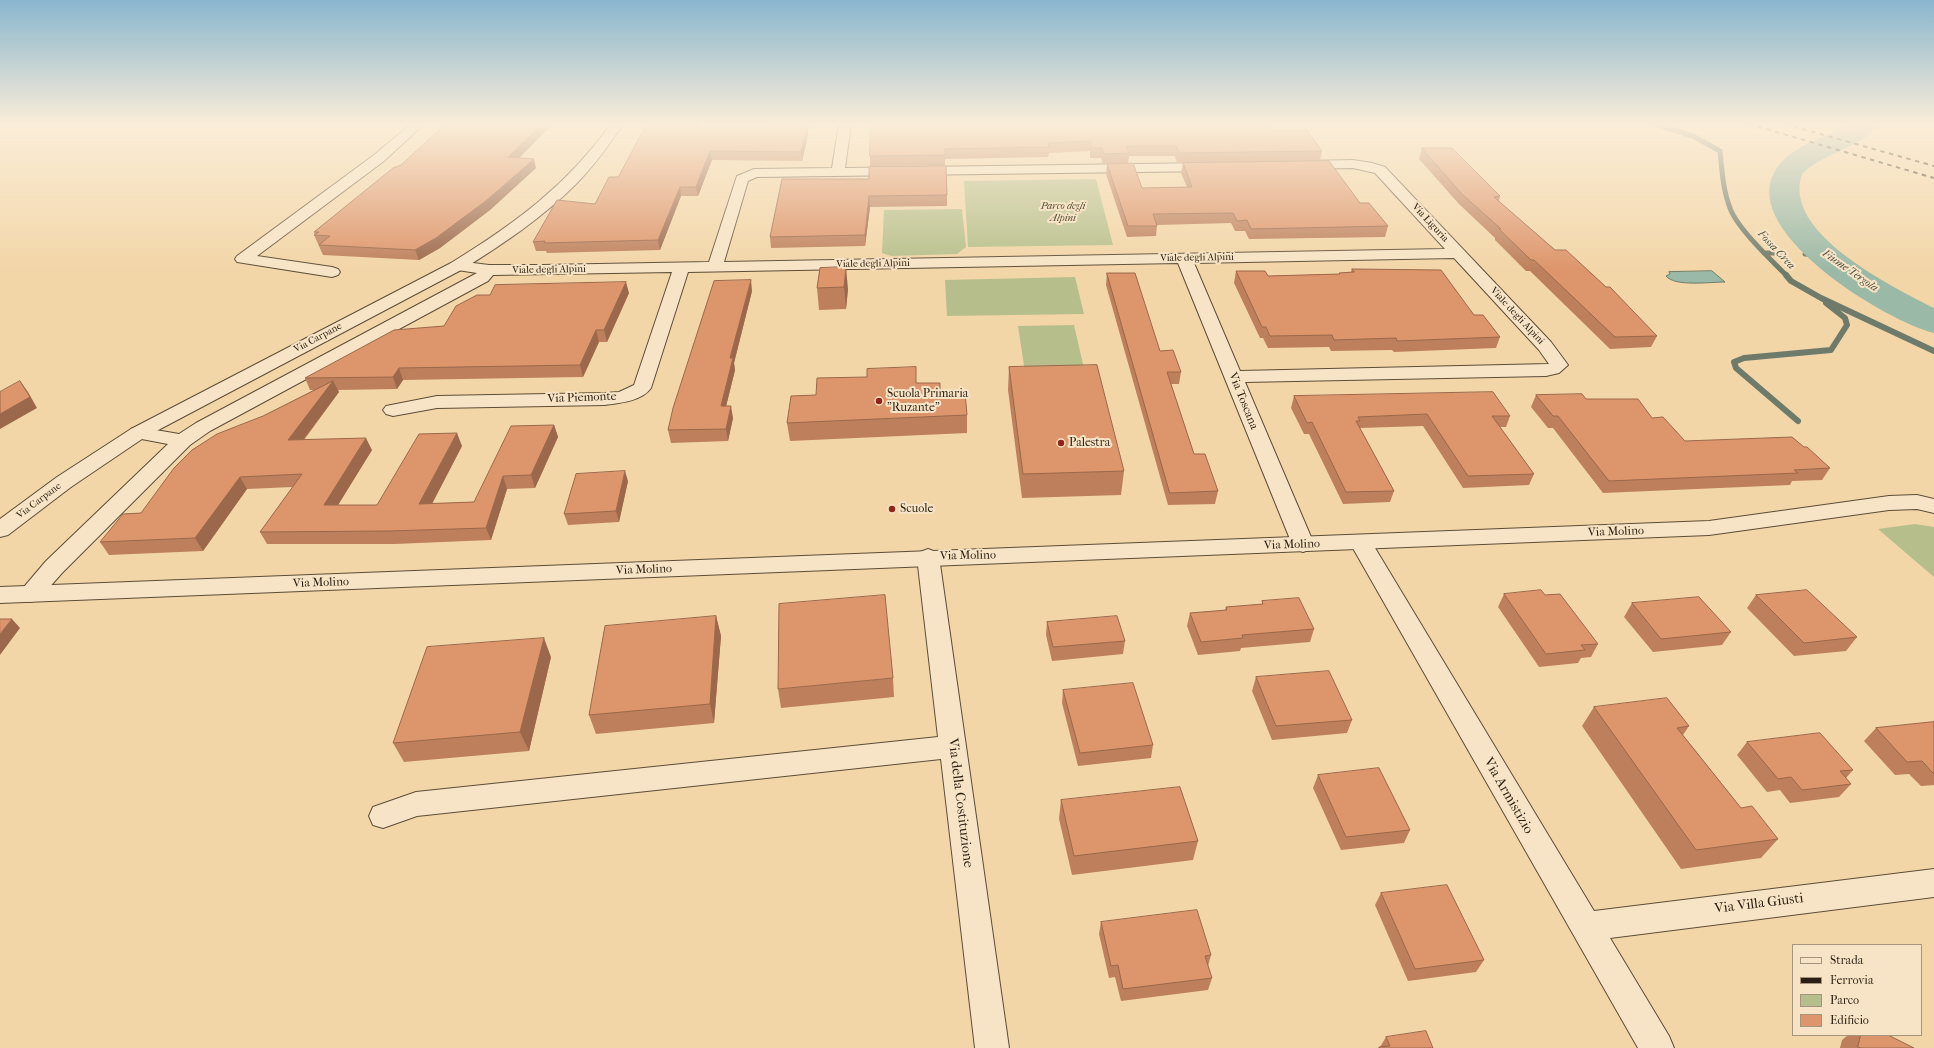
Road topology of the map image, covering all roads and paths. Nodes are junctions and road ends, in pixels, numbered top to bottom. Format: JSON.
{"nodes":[{"id":1,"x":359,"y":173,"type":"edge"},
{"id":2,"x":578,"y":173,"type":"edge"},
{"id":3,"x":800,"y":173,"type":"edge"},
{"id":4,"x":1381,"y":173,"type":"edge"},
{"id":5,"x":1458,"y":253,"type":"junction"},
{"id":6,"x":1184,"y":258,"type":"junction"},
{"id":7,"x":457,"y":266,"type":"junction"},
{"id":8,"x":682,"y":267,"type":"junction"},
{"id":9,"x":715,"y":267,"type":"junction"},
{"id":10,"x":489,"y":270,"type":"junction"},
{"id":11,"x":332,"y":272,"type":"dead end"},
{"id":12,"x":1233,"y":377,"type":"junction"},
{"id":13,"x":393,"y":410,"type":"dead end"},
{"id":14,"x":138,"y":433,"type":"junction"},
{"id":15,"x":183,"y":441,"type":"junction"},
{"id":16,"x":1934,"y":506,"type":"edge"},
{"id":17,"x":0,"y":530,"type":"edge"},
{"id":18,"x":1362,"y":543,"type":"junction"},
{"id":19,"x":1303,"y":544,"type":"junction"},
{"id":20,"x":928,"y":557,"type":"junction"},
{"id":21,"x":30,"y":594,"type":"junction"},
{"id":22,"x":0,"y":595,"type":"edge"},
{"id":23,"x":953,"y":747,"type":"junction"},
{"id":24,"x":383,"y":816,"type":"dead end"},
{"id":25,"x":1934,"y":883,"type":"edge"},
{"id":26,"x":1585,"y":927,"type":"junction"},
{"id":27,"x":992,"y":1048,"type":"edge"},
{"id":28,"x":1657,"y":1048,"type":"edge"}],
"edges":[{"from":1,"to":11,"type":"street"},
{"from":2,"to":7,"type":"street","name":"Via Carpane"},
{"from":3,"to":9,"type":"street"},
{"from":4,"to":5,"type":"street","name":"Via Liguria"},
{"from":5,"to":6,"type":"street","name":"Viale degli Alpini"},
{"from":5,"to":12,"type":"street","name":"Viale degli Alpini"},
{"from":6,"to":9,"type":"street","name":"Viale degli Alpini"},
{"from":6,"to":12,"type":"street","name":"Via Toscana"},
{"from":7,"to":10,"type":"street","name":"Viale degli Alpini"},
{"from":7,"to":14,"type":"street","name":"Via Carpane"},
{"from":8,"to":9,"type":"street","name":"Viale degli Alpini"},
{"from":8,"to":10,"type":"street","name":"Viale degli Alpini"},
{"from":8,"to":13,"type":"street","name":"Via Piemonte"},
{"from":10,"to":15,"type":"street"},
{"from":12,"to":19,"type":"street","name":"Via Toscana"},
{"from":14,"to":15,"type":"street"},
{"from":14,"to":17,"type":"street","name":"Via Carpane"},
{"from":15,"to":21,"type":"street"},
{"from":16,"to":18,"type":"street","name":"Via Molino"},
{"from":18,"to":19,"type":"street","name":"Via Molino"},
{"from":18,"to":26,"type":"street","name":"Via Armistizio"},
{"from":19,"to":20,"type":"street","name":"Via Molino"},
{"from":20,"to":21,"type":"street","name":"Via Molino"},
{"from":20,"to":23,"type":"street","name":"Via della Costituzione"},
{"from":21,"to":22,"type":"street","name":"Via Molino"},
{"from":23,"to":24,"type":"street"},
{"from":23,"to":27,"type":"street","name":"Via della Costituzione"},
{"from":25,"to":26,"type":"street","name":"Via Villa Giusti"},
{"from":26,"to":28,"type":"street","name":"Via Armistizio"}]}
